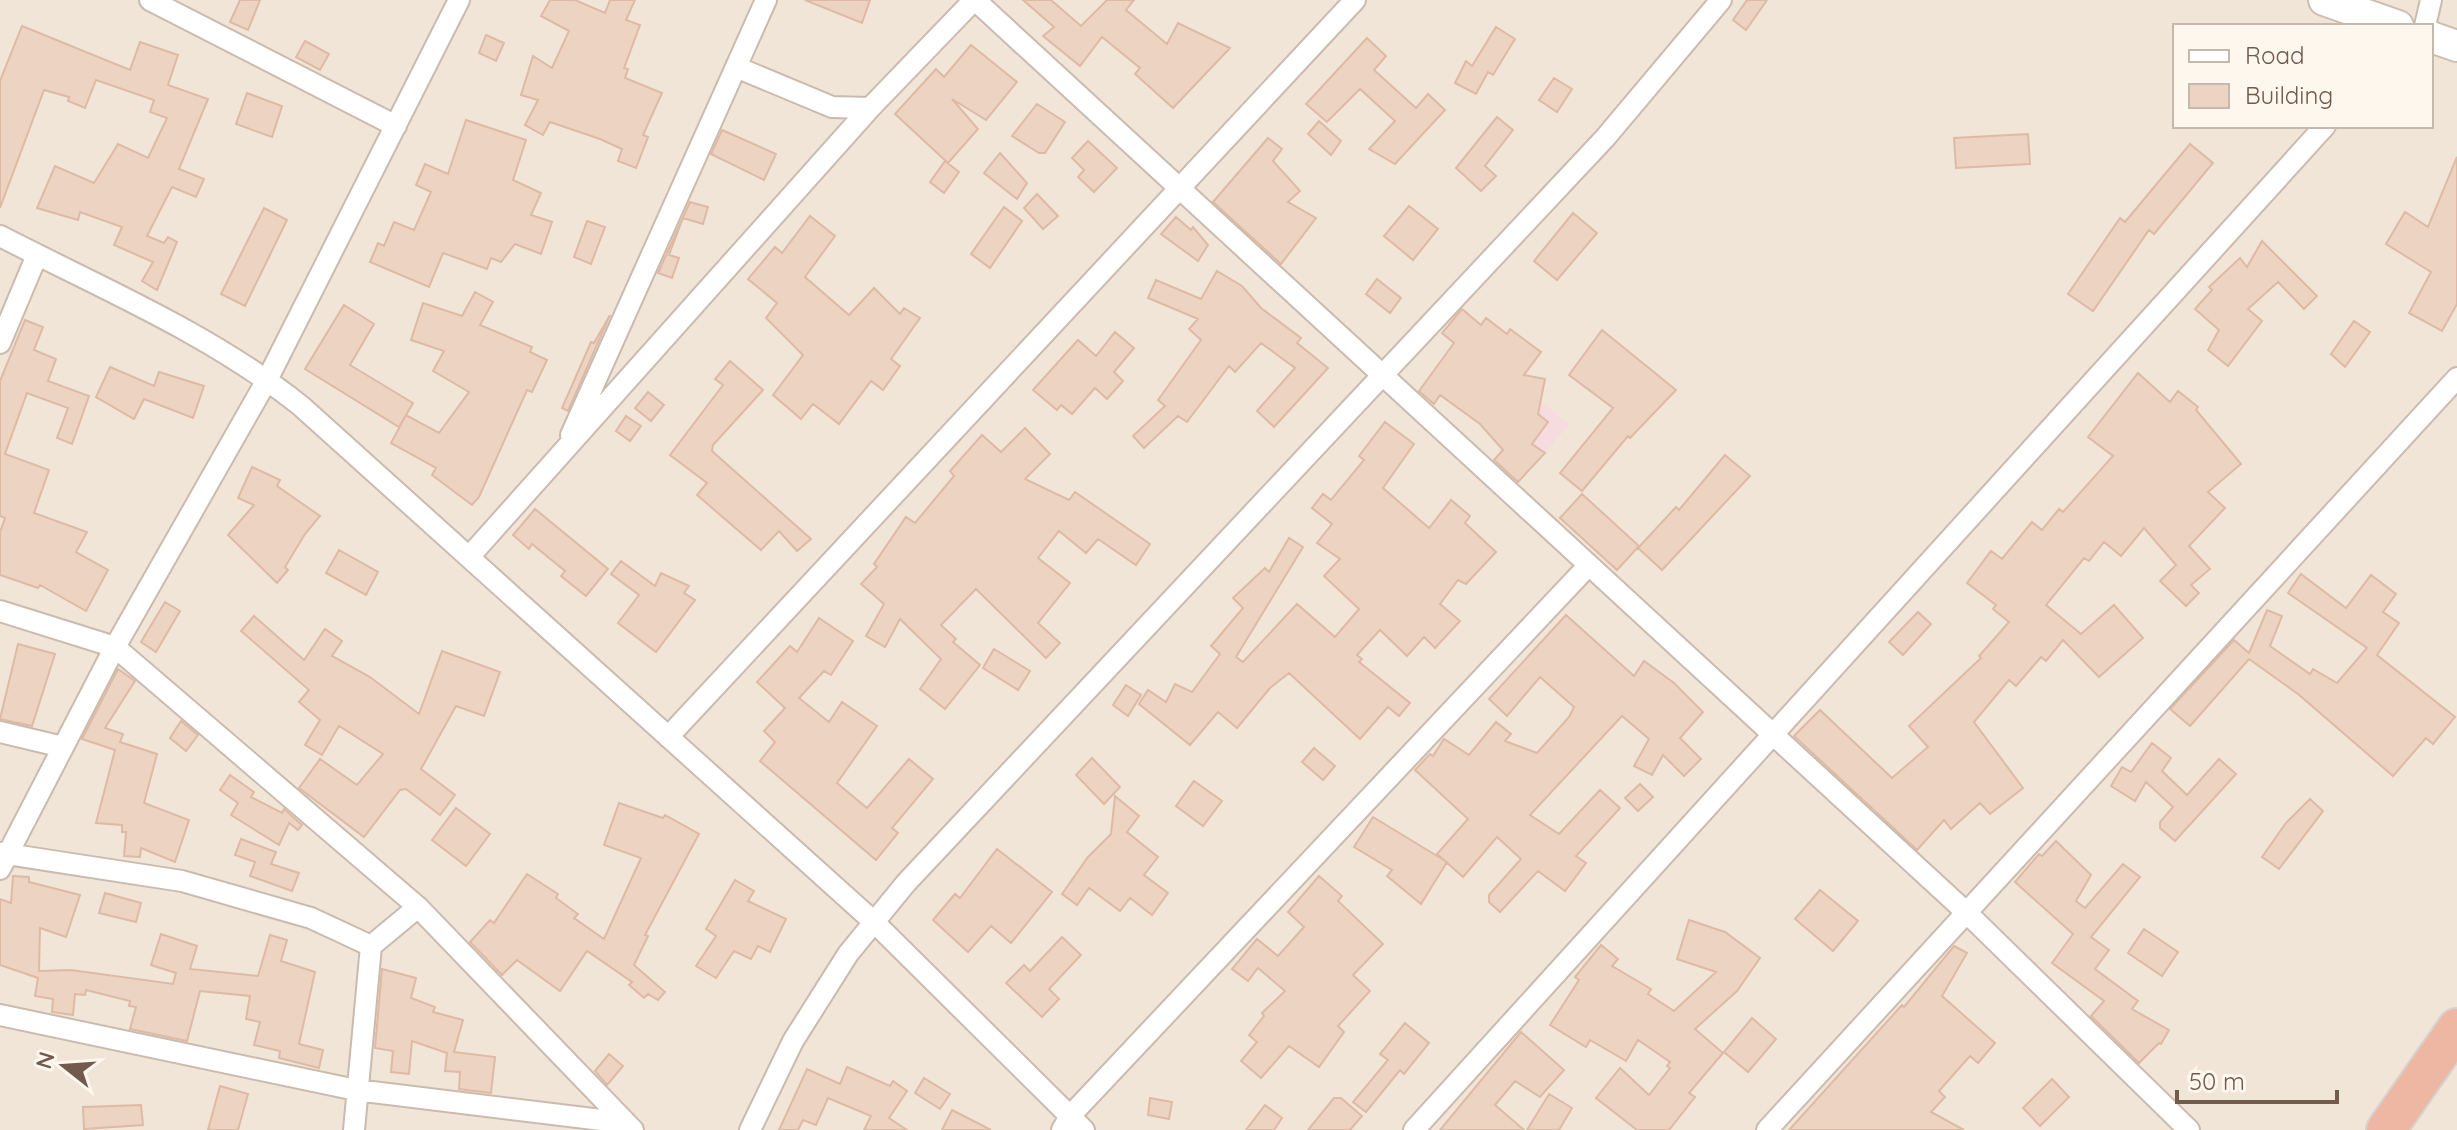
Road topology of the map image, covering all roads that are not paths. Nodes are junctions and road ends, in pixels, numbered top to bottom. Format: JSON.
{"nodes":[{"id":1,"x":150,"y":0,"type":"edge"},
{"id":2,"x":459,"y":0,"type":"edge"},
{"id":3,"x":766,"y":0,"type":"edge"},
{"id":4,"x":974,"y":0,"type":"edge"},
{"id":5,"x":1355,"y":0,"type":"edge"},
{"id":6,"x":1721,"y":0,"type":"edge"},
{"id":7,"x":2324,"y":0,"type":"edge"},
{"id":8,"x":2431,"y":0,"type":"edge"},
{"id":9,"x":182,"y":8,"type":"edge"},
{"id":10,"x":2386,"y":24,"type":"edge"},
{"id":11,"x":2425,"y":24,"type":"edge"},
{"id":12,"x":2433,"y":38,"type":"edge"},
{"id":13,"x":2457,"y":46,"type":"edge"},
{"id":14,"x":736,"y":67,"type":"junction"},
{"id":15,"x":870,"y":108,"type":"junction"},
{"id":16,"x":396,"y":126,"type":"junction"},
{"id":17,"x":2323,"y":128,"type":"edge"},
{"id":18,"x":1178,"y":189,"type":"junction"},
{"id":19,"x":0,"y":236,"type":"edge"},
{"id":20,"x":37,"y":255,"type":"junction"},
{"id":21,"x":0,"y":343,"type":"edge"},
{"id":22,"x":1382,"y":376,"type":"junction"},
{"id":23,"x":2457,"y":378,"type":"edge"},
{"id":24,"x":267,"y":380,"type":"junction"},
{"id":25,"x":563,"y":453,"type":"junction"},
{"id":26,"x":469,"y":557,"type":"junction"},
{"id":27,"x":1588,"y":566,"type":"junction"},
{"id":28,"x":0,"y":611,"type":"edge"},
{"id":29,"x":115,"y":647,"type":"junction"},
{"id":30,"x":0,"y":732,"type":"edge"},
{"id":31,"x":1772,"y":735,"type":"junction"},
{"id":32,"x":668,"y":737,"type":"junction"},
{"id":33,"x":63,"y":747,"type":"junction"},
{"id":34,"x":3,"y":859,"type":"edge"},
{"id":35,"x":418,"y":907,"type":"junction"},
{"id":36,"x":1967,"y":913,"type":"junction"},
{"id":37,"x":874,"y":922,"type":"junction"},
{"id":38,"x":371,"y":946,"type":"junction"},
{"id":39,"x":0,"y":1015,"type":"edge"},
{"id":40,"x":2457,"y":1028,"type":"edge"},
{"id":41,"x":356,"y":1090,"type":"junction"},
{"id":42,"x":1072,"y":1125,"type":"edge"},
{"id":43,"x":629,"y":1127,"type":"edge"},
{"id":44,"x":354,"y":1130,"type":"edge"},
{"id":45,"x":750,"y":1130,"type":"edge"},
{"id":46,"x":1414,"y":1130,"type":"edge"},
{"id":47,"x":1767,"y":1130,"type":"edge"},
{"id":48,"x":2189,"y":1130,"type":"edge"},
{"id":49,"x":2386,"y":1130,"type":"edge"}],
"edges":[{"from":1,"to":9,"type":"street"},
{"from":2,"to":16,"type":"street"},
{"from":3,"to":14,"type":"street"},
{"from":4,"to":15,"type":"street"},
{"from":4,"to":18,"type":"street"},
{"from":5,"to":18,"type":"street"},
{"from":6,"to":22,"type":"street"},
{"from":7,"to":10,"type":"street"},
{"from":8,"to":11,"type":"street"},
{"from":9,"to":16,"type":"street"},
{"from":12,"to":13,"type":"street"},
{"from":14,"to":15,"type":"street"},
{"from":14,"to":25,"type":"street"},
{"from":15,"to":25,"type":"street"},
{"from":16,"to":24,"type":"street"},
{"from":17,"to":31,"type":"street"},
{"from":18,"to":22,"type":"street"},
{"from":18,"to":32,"type":"street"},
{"from":19,"to":20,"type":"street"},
{"from":20,"to":21,"type":"street"},
{"from":20,"to":24,"type":"street"},
{"from":22,"to":27,"type":"street"},
{"from":22,"to":37,"type":"street"},
{"from":23,"to":36,"type":"street"},
{"from":24,"to":26,"type":"street"},
{"from":24,"to":29,"type":"street"},
{"from":25,"to":26,"type":"street"},
{"from":26,"to":32,"type":"street"},
{"from":27,"to":31,"type":"street"},
{"from":27,"to":42,"type":"street"},
{"from":28,"to":29,"type":"street"},
{"from":29,"to":33,"type":"street"},
{"from":29,"to":35,"type":"street"},
{"from":30,"to":33,"type":"street"},
{"from":31,"to":36,"type":"street"},
{"from":31,"to":46,"type":"street"},
{"from":32,"to":37,"type":"street"},
{"from":33,"to":34,"type":"street"},
{"from":34,"to":38,"type":"street"},
{"from":35,"to":38,"type":"street"},
{"from":35,"to":43,"type":"street"},
{"from":36,"to":47,"type":"street"},
{"from":36,"to":48,"type":"street"},
{"from":37,"to":42,"type":"street"},
{"from":37,"to":45,"type":"street"},
{"from":38,"to":41,"type":"street"},
{"from":39,"to":41,"type":"street"},
{"from":40,"to":49,"type":"highway"},
{"from":41,"to":43,"type":"street"},
{"from":41,"to":44,"type":"street"}]}
